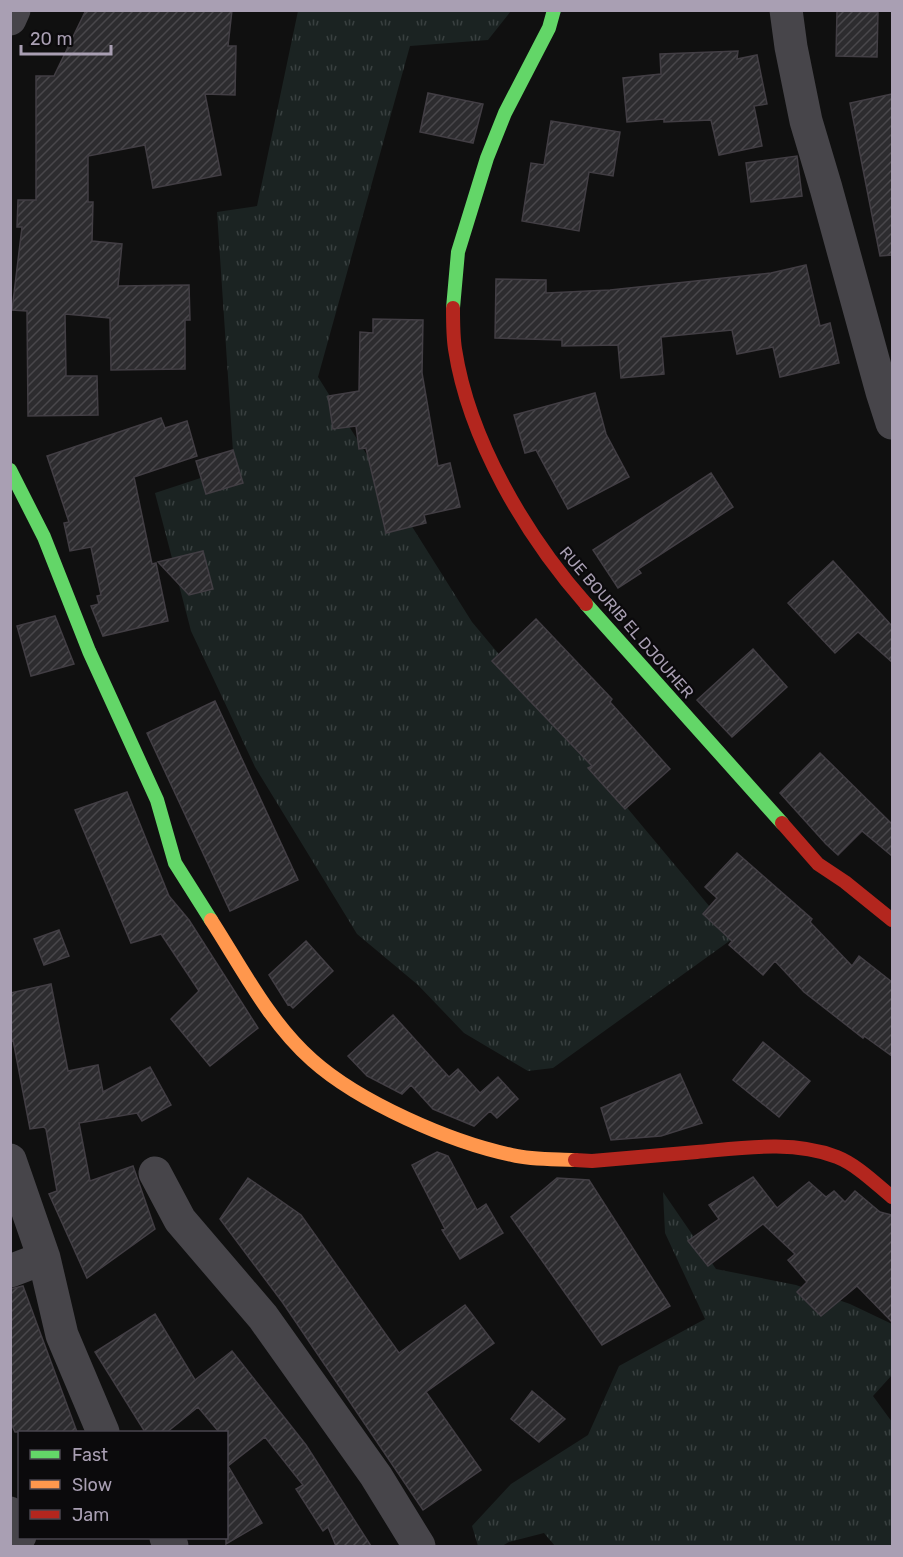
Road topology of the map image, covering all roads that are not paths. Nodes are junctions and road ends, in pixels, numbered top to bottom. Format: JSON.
{"nodes":[{"id":1,"x":15,"y":10,"type":"edge"},
{"id":2,"x":554,"y":10,"type":"edge"},
{"id":3,"x":786,"y":10,"type":"edge"},
{"id":4,"x":10,"y":19,"type":"edge"},
{"id":5,"x":892,"y":423,"type":"edge"},
{"id":6,"x":10,"y":470,"type":"edge"},
{"id":7,"x":892,"y":920,"type":"edge"},
{"id":8,"x":10,"y":1160,"type":"edge"},
{"id":9,"x":154,"y":1173,"type":"dead end"},
{"id":10,"x":892,"y":1197,"type":"edge"},
{"id":11,"x":44,"y":1258,"type":"junction"},
{"id":12,"x":10,"y":1271,"type":"edge"},
{"id":13,"x":103,"y":1431,"type":"edge"},
{"id":14,"x":419,"y":1546,"type":"edge"}],
"edges":[{"from":1,"to":4,"type":"street"},
{"from":2,"to":7,"type":"street","name":"RUE BOURIB EL DJOUHER"},
{"from":3,"to":5,"type":"street"},
{"from":6,"to":10,"type":"street"},
{"from":8,"to":11,"type":"street"},
{"from":9,"to":14,"type":"street"},
{"from":11,"to":12,"type":"street"},
{"from":11,"to":13,"type":"street"}]}
